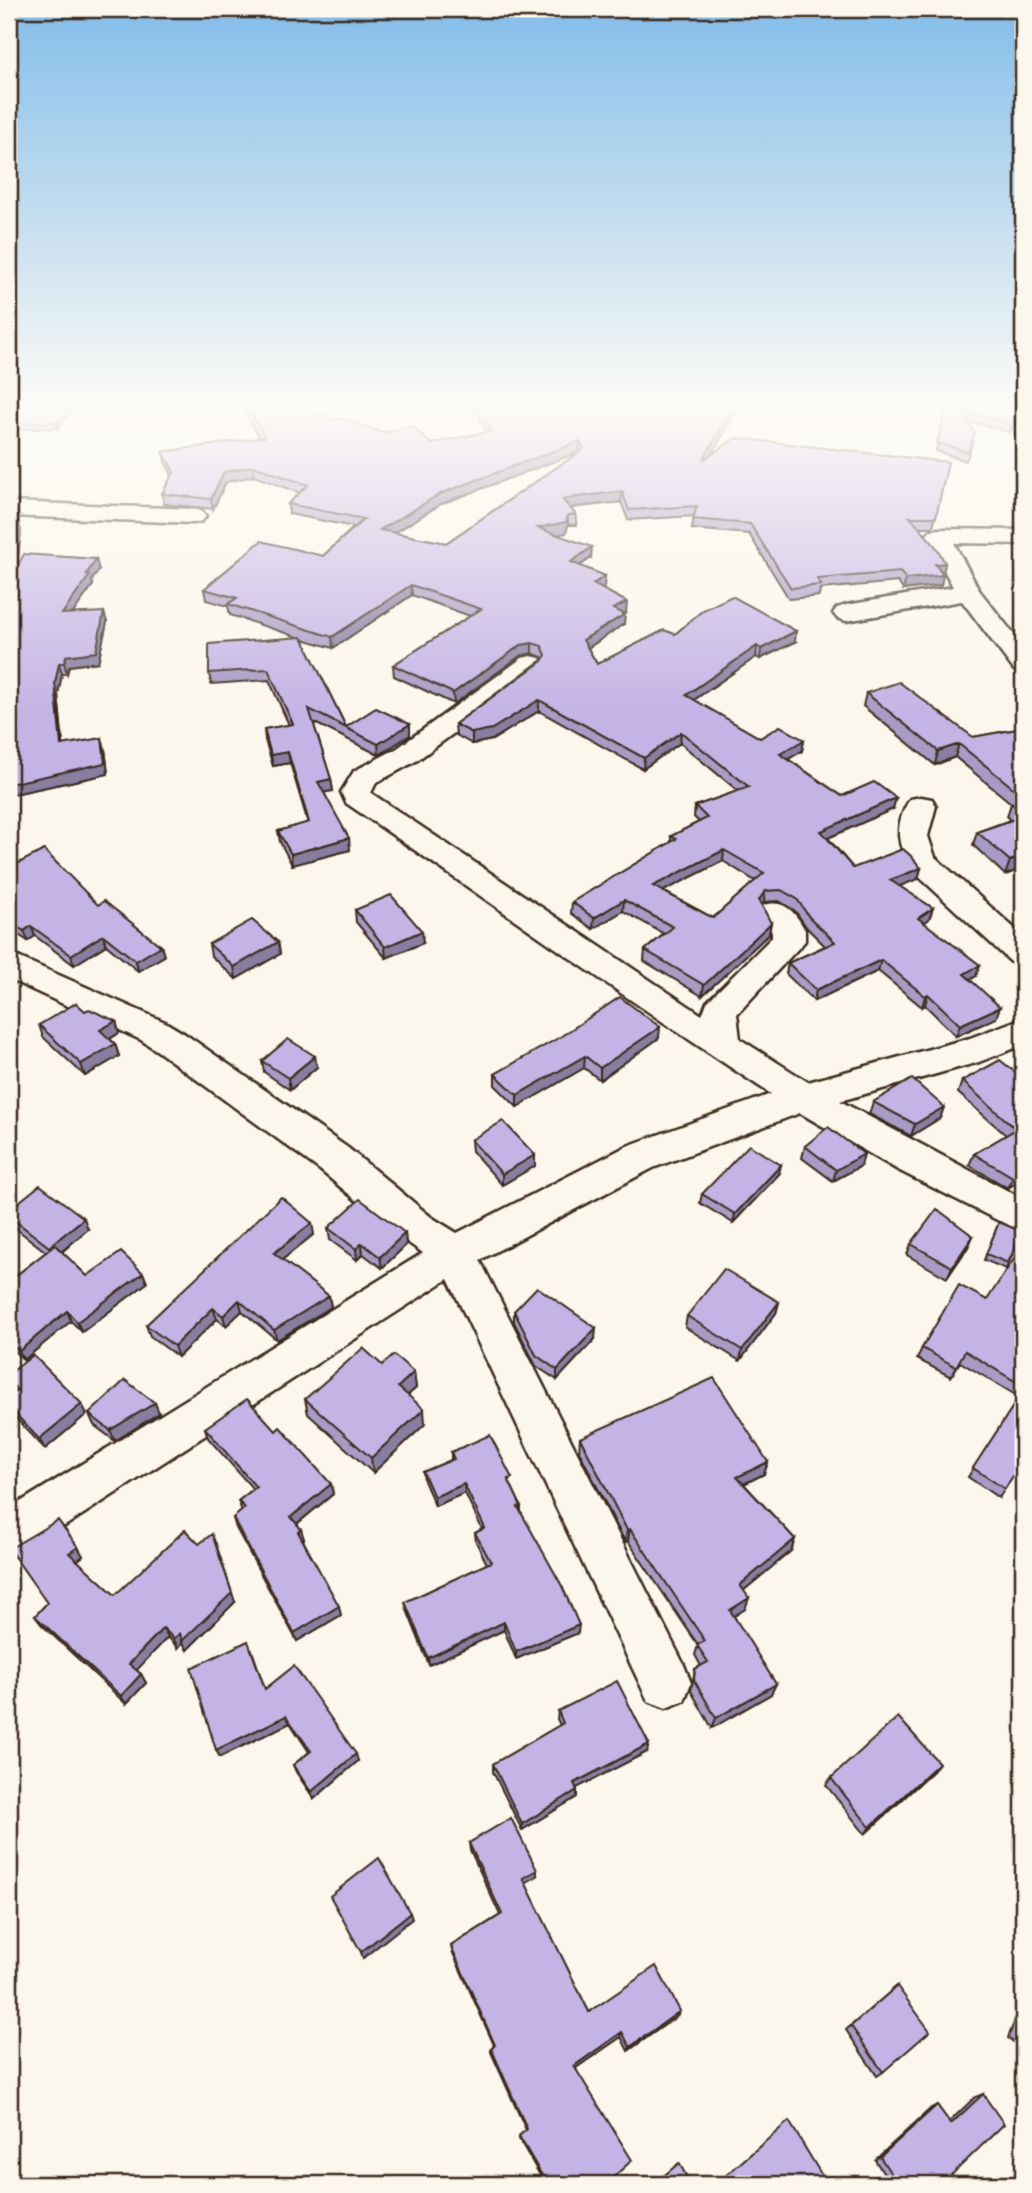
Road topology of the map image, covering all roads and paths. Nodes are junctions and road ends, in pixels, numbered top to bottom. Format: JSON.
{"nodes":[{"id":1,"x":9,"y":509,"type":"edge"},
{"id":2,"x":194,"y":516,"type":"dead end"},
{"id":3,"x":1023,"y":537,"type":"edge"},
{"id":4,"x":968,"y":592,"type":"junction"},
{"id":5,"x":846,"y":613,"type":"dead end"},
{"id":6,"x":531,"y":664,"type":"dead end"},
{"id":7,"x":1023,"y":664,"type":"edge"},
{"id":8,"x":921,"y":806,"type":"dead end"},
{"id":9,"x":775,"y":913,"type":"dead end"},
{"id":10,"x":1023,"y":954,"type":"edge"},
{"id":11,"x":9,"y":965,"type":"edge"},
{"id":12,"x":1023,"y":1031,"type":"edge"},
{"id":13,"x":723,"y":1046,"type":"junction"},
{"id":14,"x":803,"y":1097,"type":"junction"},
{"id":15,"x":1023,"y":1217,"type":"edge"},
{"id":16,"x":456,"y":1253,"type":"junction"},
{"id":17,"x":9,"y":1535,"type":"edge"},
{"id":18,"x":666,"y":1683,"type":"dead end"}],
"edges":[{"from":1,"to":2,"type":"street"},
{"from":3,"to":4,"type":"street"},
{"from":4,"to":5,"type":"street"},
{"from":4,"to":7,"type":"street"},
{"from":6,"to":13,"type":"street"},
{"from":8,"to":10,"type":"street"},
{"from":9,"to":13,"type":"street"},
{"from":11,"to":16,"type":"street"},
{"from":12,"to":14,"type":"street"},
{"from":13,"to":14,"type":"street"},
{"from":14,"to":15,"type":"street"},
{"from":14,"to":16,"type":"street"},
{"from":16,"to":17,"type":"street"},
{"from":16,"to":18,"type":"street"}]}
